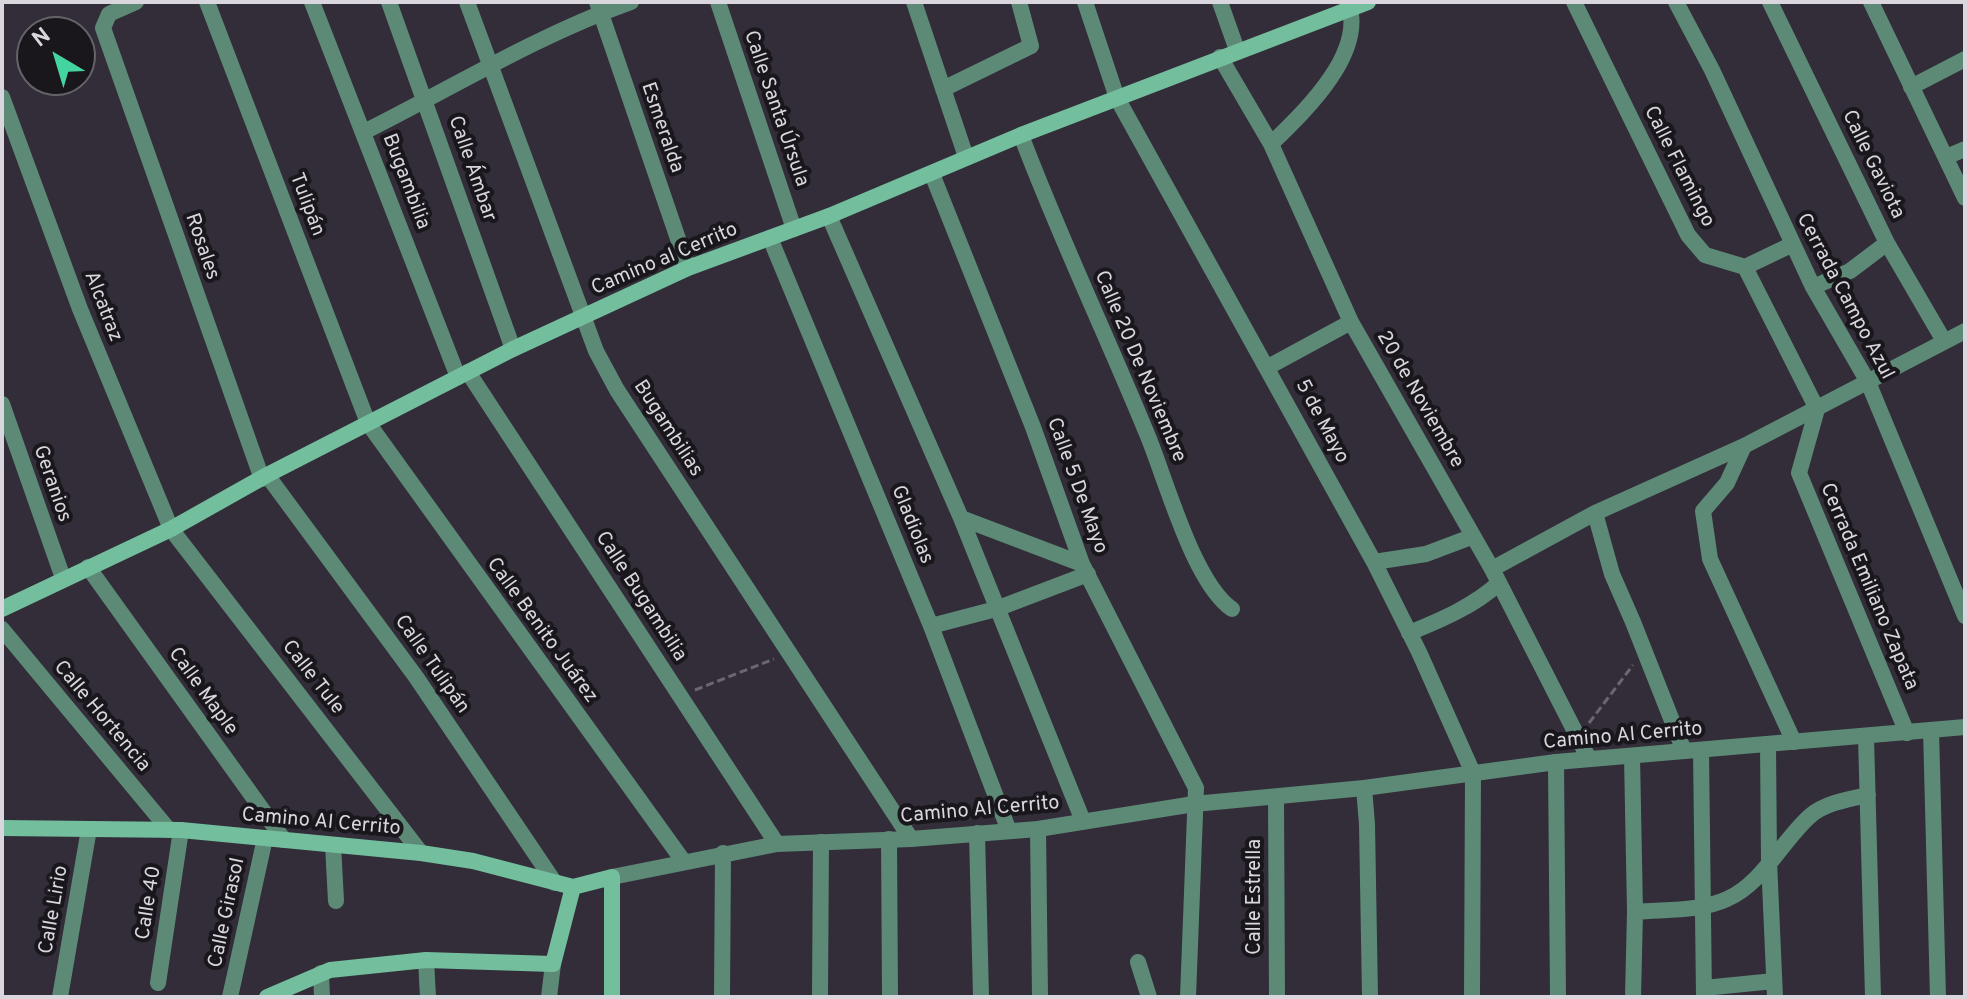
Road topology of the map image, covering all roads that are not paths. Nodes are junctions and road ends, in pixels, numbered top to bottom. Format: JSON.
{"nodes":[{"id":1,"x":136,"y":2,"type":"edge"},
{"id":2,"x":207,"y":2,"type":"edge"},
{"id":3,"x":312,"y":2,"type":"edge"},
{"id":4,"x":389,"y":2,"type":"edge"},
{"id":5,"x":467,"y":2,"type":"edge"},
{"id":6,"x":631,"y":2,"type":"edge"},
{"id":7,"x":718,"y":2,"type":"edge"},
{"id":8,"x":914,"y":2,"type":"edge"},
{"id":9,"x":1019,"y":2,"type":"edge"},
{"id":10,"x":1085,"y":2,"type":"edge"},
{"id":11,"x":1220,"y":2,"type":"edge"},
{"id":12,"x":1368,"y":2,"type":"edge"},
{"id":13,"x":1574,"y":2,"type":"edge"},
{"id":14,"x":1676,"y":2,"type":"edge"},
{"id":15,"x":1770,"y":2,"type":"edge"},
{"id":16,"x":1871,"y":2,"type":"edge"},
{"id":17,"x":1349,"y":6,"type":"edge"},
{"id":18,"x":599,"y":8,"type":"edge"},
{"id":19,"x":1237,"y":50,"type":"junction"},
{"id":20,"x":1220,"y":57,"type":"junction"},
{"id":21,"x":1965,"y":59,"type":"edge"},
{"id":22,"x":491,"y":66,"type":"junction"},
{"id":23,"x":1911,"y":87,"type":"junction"},
{"id":24,"x":943,"y":89,"type":"junction"},
{"id":25,"x":2,"y":97,"type":"edge"},
{"id":26,"x":1117,"y":98,"type":"junction"},
{"id":27,"x":426,"y":101,"type":"junction"},
{"id":28,"x":364,"y":132,"type":"junction"},
{"id":29,"x":1021,"y":135,"type":"junction"},
{"id":30,"x":1271,"y":144,"type":"junction"},
{"id":31,"x":1965,"y":149,"type":"edge"},
{"id":32,"x":966,"y":157,"type":"junction"},
{"id":33,"x":1946,"y":157,"type":"junction"},
{"id":34,"x":932,"y":174,"type":"junction"},
{"id":35,"x":1965,"y":198,"type":"edge"},
{"id":36,"x":829,"y":216,"type":"junction"},
{"id":37,"x":794,"y":229,"type":"junction"},
{"id":38,"x":770,"y":238,"type":"junction"},
{"id":39,"x":1887,"y":243,"type":"junction"},
{"id":40,"x":1791,"y":245,"type":"junction"},
{"id":41,"x":1745,"y":267,"type":"junction"},
{"id":42,"x":688,"y":268,"type":"junction"},
{"id":43,"x":1813,"y":287,"type":"junction"},
{"id":44,"x":584,"y":317,"type":"junction"},
{"id":45,"x":1351,"y":322,"type":"junction"},
{"id":46,"x":1965,"y":331,"type":"edge"},
{"id":47,"x":1944,"y":341,"type":"junction"},
{"id":48,"x":513,"y":349,"type":"junction"},
{"id":49,"x":1268,"y":367,"type":"junction"},
{"id":50,"x":463,"y":375,"type":"junction"},
{"id":51,"x":1868,"y":382,"type":"junction"},
{"id":52,"x":2,"y":404,"type":"edge"},
{"id":53,"x":1817,"y":409,"type":"junction"},
{"id":54,"x":368,"y":423,"type":"junction"},
{"id":55,"x":1744,"y":446,"type":"junction"},
{"id":56,"x":264,"y":477,"type":"junction"},
{"id":57,"x":1595,"y":513,"type":"junction"},
{"id":58,"x":961,"y":518,"type":"junction"},
{"id":59,"x":171,"y":529,"type":"junction"},
{"id":60,"x":1471,"y":537,"type":"junction"},
{"id":61,"x":1374,"y":562,"type":"junction"},
{"id":62,"x":88,"y":567,"type":"junction"},
{"id":63,"x":1085,"y":569,"type":"junction"},
{"id":64,"x":1495,"y":576,"type":"junction"},
{"id":65,"x":63,"y":578,"type":"junction"},
{"id":66,"x":2,"y":609,"type":"edge"},
{"id":67,"x":996,"y":609,"type":"junction"},
{"id":68,"x":1232,"y":609,"type":"dead end"},
{"id":69,"x":1965,"y":616,"type":"edge"},
{"id":70,"x":931,"y":626,"type":"junction"},
{"id":71,"x":2,"y":629,"type":"edge"},
{"id":72,"x":1409,"y":633,"type":"junction"},
{"id":73,"x":1965,"y":727,"type":"edge"},
{"id":74,"x":1931,"y":730,"type":"junction"},
{"id":75,"x":1907,"y":733,"type":"junction"},
{"id":76,"x":1866,"y":737,"type":"junction"},
{"id":77,"x":1794,"y":742,"type":"junction"},
{"id":78,"x":1768,"y":744,"type":"junction"},
{"id":79,"x":1692,"y":751,"type":"junction"},
{"id":80,"x":1632,"y":756,"type":"junction"},
{"id":81,"x":1589,"y":759,"type":"junction"},
{"id":82,"x":1556,"y":762,"type":"junction"},
{"id":83,"x":1473,"y":773,"type":"junction"},
{"id":84,"x":1364,"y":788,"type":"junction"},
{"id":85,"x":1868,"y":795,"type":"junction"},
{"id":86,"x":1276,"y":797,"type":"junction"},
{"id":87,"x":1194,"y":804,"type":"junction"},
{"id":88,"x":1083,"y":821,"type":"junction"},
{"id":89,"x":2,"y":828,"type":"edge"},
{"id":90,"x":89,"y":829,"type":"junction"},
{"id":91,"x":1038,"y":829,"type":"junction"},
{"id":92,"x":175,"y":830,"type":"junction"},
{"id":93,"x":1009,"y":831,"type":"junction"},
{"id":94,"x":977,"y":833,"type":"junction"},
{"id":95,"x":265,"y":838,"type":"junction"},
{"id":96,"x":889,"y":839,"type":"junction"},
{"id":97,"x":911,"y":839,"type":"junction"},
{"id":98,"x":284,"y":840,"type":"junction"},
{"id":99,"x":821,"y":842,"type":"junction"},
{"id":100,"x":777,"y":844,"type":"junction"},
{"id":101,"x":333,"y":845,"type":"junction"},
{"id":102,"x":421,"y":853,"type":"junction"},
{"id":103,"x":723,"y":853,"type":"junction"},
{"id":104,"x":1769,"y":861,"type":"junction"},
{"id":105,"x":684,"y":862,"type":"junction"},
{"id":106,"x":612,"y":877,"type":"junction"},
{"id":107,"x":555,"y":883,"type":"junction"},
{"id":108,"x":573,"y":887,"type":"junction"},
{"id":109,"x":336,"y":901,"type":"dead end"},
{"id":110,"x":1703,"y":906,"type":"junction"},
{"id":111,"x":1635,"y":912,"type":"junction"},
{"id":112,"x":426,"y":960,"type":"junction"},
{"id":113,"x":1138,"y":962,"type":"dead end"},
{"id":114,"x":553,"y":964,"type":"junction"},
{"id":115,"x":321,"y":973,"type":"junction"},
{"id":116,"x":158,"y":983,"type":"dead end"},
{"id":117,"x":1775,"y":989,"type":"edge"},
{"id":118,"x":1704,"y":992,"type":"edge"},
{"id":119,"x":1147,"y":995,"type":"edge"},
{"id":120,"x":60,"y":997,"type":"edge"},
{"id":121,"x":230,"y":997,"type":"edge"},
{"id":122,"x":267,"y":997,"type":"edge"},
{"id":123,"x":322,"y":997,"type":"edge"},
{"id":124,"x":428,"y":997,"type":"edge"},
{"id":125,"x":549,"y":997,"type":"edge"},
{"id":126,"x":612,"y":997,"type":"edge"},
{"id":127,"x":722,"y":997,"type":"edge"},
{"id":128,"x":820,"y":997,"type":"edge"},
{"id":129,"x":890,"y":997,"type":"edge"},
{"id":130,"x":981,"y":997,"type":"edge"},
{"id":131,"x":1040,"y":997,"type":"edge"},
{"id":132,"x":1188,"y":997,"type":"edge"},
{"id":133,"x":1277,"y":997,"type":"edge"},
{"id":134,"x":1370,"y":997,"type":"edge"},
{"id":135,"x":1472,"y":997,"type":"edge"},
{"id":136,"x":1558,"y":997,"type":"edge"},
{"id":137,"x":1633,"y":997,"type":"edge"},
{"id":138,"x":1873,"y":997,"type":"edge"},
{"id":139,"x":1938,"y":997,"type":"edge"}],
"edges":[{"from":1,"to":56,"type":"street","name":"Rosales"},
{"from":2,"to":54,"type":"street","name":"Tulipán"},
{"from":3,"to":28,"type":"street","name":"Bugambilia"},
{"from":4,"to":27,"type":"street","name":"Calle Ámbar"},
{"from":5,"to":22,"type":"street","name":"Bugambilias"},
{"from":6,"to":18,"type":"street"},
{"from":7,"to":37,"type":"street","name":"Calle Santa Úrsula"},
{"from":8,"to":24,"type":"street"},
{"from":9,"to":24,"type":"street"},
{"from":10,"to":26,"type":"street","name":"5 de Mayo"},
{"from":11,"to":19,"type":"street"},
{"from":12,"to":17,"type":"main road","name":"Camino al Cerrito"},
{"from":13,"to":41,"type":"street","name":"Calle Flamingo"},
{"from":14,"to":40,"type":"street","name":"Cerrada Campo Azul"},
{"from":15,"to":39,"type":"street","name":"Calle Gaviota"},
{"from":16,"to":23,"type":"street"},
{"from":17,"to":19,"type":"main road","name":"Camino al Cerrito"},
{"from":17,"to":30,"type":"street"},
{"from":18,"to":22,"type":"street"},
{"from":18,"to":42,"type":"street","name":"Esmeralda"},
{"from":19,"to":20,"type":"main road","name":"Camino al Cerrito"},
{"from":20,"to":26,"type":"main road","name":"Camino al Cerrito"},
{"from":20,"to":30,"type":"street","name":"20 de Noviembre"},
{"from":21,"to":23,"type":"street"},
{"from":22,"to":27,"type":"street"},
{"from":22,"to":44,"type":"street","name":"Bugambilias"},
{"from":23,"to":33,"type":"street"},
{"from":24,"to":32,"type":"street"},
{"from":25,"to":59,"type":"street","name":"Alcatraz"},
{"from":26,"to":29,"type":"main road","name":"Camino al Cerrito"},
{"from":26,"to":49,"type":"street","name":"5 de Mayo"},
{"from":27,"to":28,"type":"street"},
{"from":27,"to":48,"type":"street","name":"Calle Ámbar"},
{"from":28,"to":50,"type":"street","name":"Bugambilia"},
{"from":29,"to":32,"type":"main road","name":"Camino al Cerrito"},
{"from":29,"to":68,"type":"street","name":"Calle 20 De Noviembre"},
{"from":30,"to":45,"type":"street","name":"20 de Noviembre"},
{"from":31,"to":33,"type":"street"},
{"from":32,"to":34,"type":"main road","name":"Camino al Cerrito"},
{"from":33,"to":35,"type":"street"},
{"from":34,"to":36,"type":"main road","name":"Camino al Cerrito"},
{"from":34,"to":63,"type":"street","name":"Calle 5 De Mayo"},
{"from":36,"to":37,"type":"main road","name":"Camino al Cerrito"},
{"from":36,"to":58,"type":"street"},
{"from":37,"to":38,"type":"main road","name":"Camino al Cerrito"},
{"from":38,"to":42,"type":"main road","name":"Camino al Cerrito"},
{"from":38,"to":70,"type":"street","name":"Gladiolas"},
{"from":39,"to":43,"type":"street"},
{"from":39,"to":47,"type":"street","name":"Calle Gaviota"},
{"from":40,"to":41,"type":"street"},
{"from":40,"to":43,"type":"street","name":"Cerrada Campo Azul"},
{"from":41,"to":53,"type":"street"},
{"from":42,"to":44,"type":"main road","name":"Camino al Cerrito"},
{"from":43,"to":51,"type":"street","name":"Cerrada Campo Azul"},
{"from":44,"to":48,"type":"main road","name":"Camino al Cerrito"},
{"from":44,"to":97,"type":"street","name":"Bugambilias"},
{"from":45,"to":49,"type":"street"},
{"from":45,"to":60,"type":"street","name":"20 de Noviembre"},
{"from":46,"to":47,"type":"street"},
{"from":47,"to":51,"type":"street"},
{"from":48,"to":50,"type":"main road","name":"Camino al Cerrito"},
{"from":49,"to":61,"type":"street","name":"5 de Mayo"},
{"from":50,"to":54,"type":"main road","name":"Camino al Cerrito"},
{"from":50,"to":100,"type":"street","name":"Calle Bugambilia"},
{"from":51,"to":53,"type":"street"},
{"from":51,"to":69,"type":"street","name":"Cerrada Campo Azul"},
{"from":52,"to":65,"type":"street","name":"Geranios"},
{"from":53,"to":55,"type":"street"},
{"from":53,"to":75,"type":"street","name":"Cerrada Emiliano Zapata"},
{"from":54,"to":56,"type":"main road","name":"Camino al Cerrito"},
{"from":54,"to":105,"type":"street","name":"Calle Benito Juárez"},
{"from":55,"to":57,"type":"street"},
{"from":55,"to":77,"type":"street"},
{"from":56,"to":59,"type":"main road","name":"Camino al Cerrito"},
{"from":56,"to":107,"type":"street","name":"Calle Tulipán"},
{"from":57,"to":64,"type":"street"},
{"from":57,"to":79,"type":"street"},
{"from":58,"to":63,"type":"street"},
{"from":58,"to":67,"type":"street"},
{"from":59,"to":62,"type":"main road","name":"Camino al Cerrito"},
{"from":59,"to":102,"type":"street","name":"Calle Tule"},
{"from":60,"to":61,"type":"street"},
{"from":60,"to":64,"type":"street","name":"20 de Noviembre"},
{"from":61,"to":72,"type":"street","name":"5 de Mayo"},
{"from":62,"to":65,"type":"main road","name":"Camino al Cerrito"},
{"from":62,"to":98,"type":"street","name":"Calle Maple"},
{"from":63,"to":67,"type":"street"},
{"from":63,"to":87,"type":"street","name":"Calle 5 De Mayo"},
{"from":64,"to":72,"type":"street"},
{"from":64,"to":81,"type":"street","name":"20 de Noviembre"},
{"from":65,"to":66,"type":"main road","name":"Camino al Cerrito"},
{"from":67,"to":70,"type":"street"},
{"from":67,"to":88,"type":"street"},
{"from":70,"to":93,"type":"street","name":"Gladiolas"},
{"from":71,"to":92,"type":"street","name":"Calle Hortencia"},
{"from":72,"to":83,"type":"street","name":"5 de Mayo"},
{"from":73,"to":74,"type":"street","name":"Camino Al Cerrito"},
{"from":74,"to":75,"type":"street","name":"Camino Al Cerrito"},
{"from":74,"to":139,"type":"street"},
{"from":75,"to":76,"type":"street","name":"Camino Al Cerrito"},
{"from":76,"to":77,"type":"street","name":"Camino Al Cerrito"},
{"from":76,"to":85,"type":"street"},
{"from":77,"to":78,"type":"street","name":"Camino Al Cerrito"},
{"from":78,"to":79,"type":"street","name":"Camino Al Cerrito"},
{"from":78,"to":104,"type":"street"},
{"from":79,"to":80,"type":"street","name":"Camino Al Cerrito"},
{"from":79,"to":110,"type":"street"},
{"from":80,"to":81,"type":"street","name":"Camino Al Cerrito"},
{"from":80,"to":111,"type":"street"},
{"from":81,"to":82,"type":"street","name":"Camino Al Cerrito"},
{"from":82,"to":83,"type":"street","name":"Camino Al Cerrito"},
{"from":82,"to":136,"type":"street"},
{"from":83,"to":84,"type":"street","name":"Camino Al Cerrito"},
{"from":83,"to":135,"type":"street"},
{"from":84,"to":86,"type":"street","name":"Camino Al Cerrito"},
{"from":84,"to":134,"type":"street"},
{"from":85,"to":104,"type":"street"},
{"from":85,"to":138,"type":"street"},
{"from":86,"to":87,"type":"street","name":"Camino Al Cerrito"},
{"from":86,"to":133,"type":"street","name":"Calle Estrella"},
{"from":87,"to":88,"type":"street","name":"Camino Al Cerrito"},
{"from":87,"to":132,"type":"street","name":"Calle 5 De Mayo"},
{"from":88,"to":91,"type":"street","name":"Camino Al Cerrito"},
{"from":89,"to":90,"type":"main road","name":"Camino Al Cerrito"},
{"from":90,"to":92,"type":"main road","name":"Camino Al Cerrito"},
{"from":90,"to":120,"type":"street","name":"Calle Lirio"},
{"from":91,"to":93,"type":"street","name":"Camino Al Cerrito"},
{"from":91,"to":131,"type":"street"},
{"from":92,"to":95,"type":"main road","name":"Camino Al Cerrito"},
{"from":92,"to":116,"type":"street","name":"Calle 40"},
{"from":93,"to":94,"type":"street","name":"Camino Al Cerrito"},
{"from":94,"to":97,"type":"street","name":"Camino Al Cerrito"},
{"from":94,"to":130,"type":"street"},
{"from":95,"to":98,"type":"main road","name":"Camino Al Cerrito"},
{"from":95,"to":121,"type":"street","name":"Calle Girasol"},
{"from":96,"to":97,"type":"street","name":"Camino Al Cerrito"},
{"from":96,"to":99,"type":"street","name":"Camino Al Cerrito"},
{"from":96,"to":129,"type":"street"},
{"from":98,"to":101,"type":"main road","name":"Camino Al Cerrito"},
{"from":99,"to":100,"type":"street","name":"Camino Al Cerrito"},
{"from":99,"to":128,"type":"street"},
{"from":100,"to":103,"type":"street","name":"Camino Al Cerrito"},
{"from":101,"to":102,"type":"main road","name":"Camino Al Cerrito"},
{"from":101,"to":109,"type":"street"},
{"from":102,"to":107,"type":"main road","name":"Camino Al Cerrito"},
{"from":103,"to":105,"type":"street","name":"Camino Al Cerrito"},
{"from":103,"to":127,"type":"street"},
{"from":104,"to":110,"type":"street"},
{"from":104,"to":117,"type":"street"},
{"from":105,"to":106,"type":"street","name":"Camino Al Cerrito"},
{"from":106,"to":108,"type":"main road","name":"Camino Al Cerrito"},
{"from":106,"to":126,"type":"main road"},
{"from":107,"to":108,"type":"main road","name":"Camino Al Cerrito"},
{"from":108,"to":114,"type":"main road"},
{"from":110,"to":111,"type":"street"},
{"from":110,"to":118,"type":"street"},
{"from":111,"to":137,"type":"street"},
{"from":112,"to":114,"type":"main road"},
{"from":112,"to":115,"type":"main road"},
{"from":112,"to":124,"type":"street"},
{"from":113,"to":119,"type":"street"},
{"from":114,"to":125,"type":"street"},
{"from":115,"to":122,"type":"main road"},
{"from":115,"to":123,"type":"street"},
{"from":117,"to":118,"type":"street"}]}
